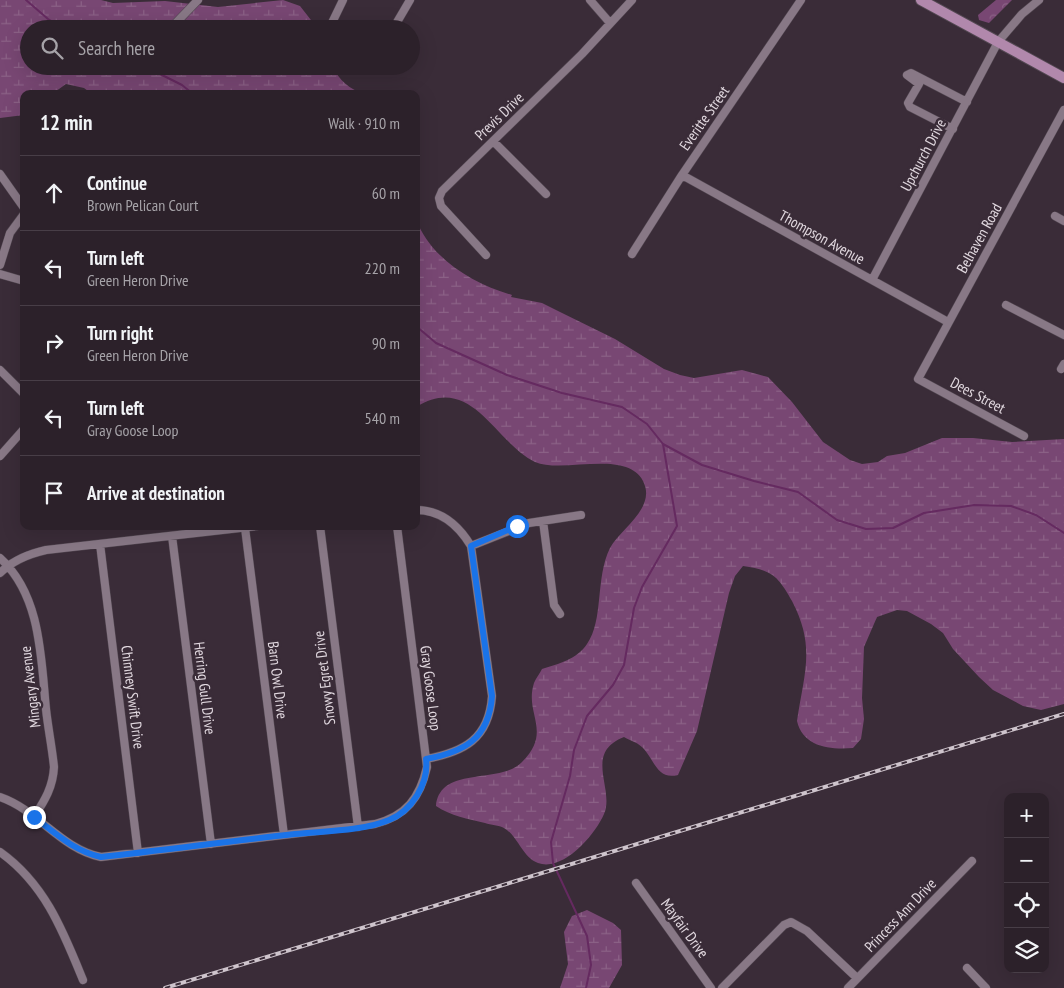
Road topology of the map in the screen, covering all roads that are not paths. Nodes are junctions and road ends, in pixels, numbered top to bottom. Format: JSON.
{"nodes":[{"id":1,"x":198,"y":0,"type":"edge"},
{"id":2,"x":343,"y":0,"type":"edge"},
{"id":3,"x":410,"y":0,"type":"edge"},
{"id":4,"x":590,"y":0,"type":"edge"},
{"id":5,"x":632,"y":0,"type":"edge"},
{"id":6,"x":801,"y":0,"type":"edge"},
{"id":7,"x":921,"y":0,"type":"edge"},
{"id":8,"x":1039,"y":0,"type":"edge"},
{"id":9,"x":179,"y":20,"type":"edge"},
{"id":10,"x":333,"y":20,"type":"edge"},
{"id":11,"x":398,"y":20,"type":"edge"},
{"id":12,"x":610,"y":23,"type":"junction"},
{"id":13,"x":998,"y":42,"type":"junction"},
{"id":14,"x":1064,"y":78,"type":"edge"},
{"id":15,"x":967,"y":102,"type":"junction"},
{"id":16,"x":1064,"y":110,"type":"edge"},
{"id":17,"x":953,"y":129,"type":"junction"},
{"id":18,"x":494,"y":141,"type":"junction"},
{"id":19,"x":0,"y":174,"type":"edge"},
{"id":20,"x":682,"y":175,"type":"junction"},
{"id":21,"x":546,"y":194,"type":"dead end"},
{"id":22,"x":20,"y":202,"type":"edge"},
{"id":23,"x":1054,"y":216,"type":"dead end"},
{"id":24,"x":20,"y":219,"type":"edge"},
{"id":25,"x":1064,"y":221,"type":"edge"},
{"id":26,"x":632,"y":254,"type":"dead end"},
{"id":27,"x":486,"y":256,"type":"dead end"},
{"id":28,"x":0,"y":265,"type":"edge"},
{"id":29,"x":0,"y":274,"type":"edge"},
{"id":30,"x":20,"y":280,"type":"edge"},
{"id":31,"x":872,"y":280,"type":"junction"},
{"id":32,"x":1006,"y":305,"type":"dead end"},
{"id":33,"x":948,"y":322,"type":"junction"},
{"id":34,"x":1064,"y":336,"type":"edge"},
{"id":35,"x":0,"y":370,"type":"edge"},
{"id":36,"x":918,"y":379,"type":"joint"},
{"id":37,"x":20,"y":390,"type":"edge"},
{"id":38,"x":20,"y":434,"type":"edge"},
{"id":39,"x":1024,"y":436,"type":"dead end"},
{"id":40,"x":0,"y":456,"type":"edge"},
{"id":41,"x":420,"y":510,"type":"edge"},
{"id":42,"x":581,"y":515,"type":"dead end"},
{"id":43,"x":543,"y":521,"type":"junction"},
{"id":44,"x":227,"y":530,"type":"edge"},
{"id":45,"x":245,"y":530,"type":"edge"},
{"id":46,"x":321,"y":530,"type":"edge"},
{"id":47,"x":397,"y":530,"type":"edge"},
{"id":48,"x":172,"y":536,"type":"junction"},
{"id":49,"x":100,"y":544,"type":"junction"},
{"id":50,"x":471,"y":546,"type":"junction"},
{"id":51,"x":0,"y":558,"type":"edge"},
{"id":52,"x":8,"y":565,"type":"junction"},
{"id":53,"x":0,"y":574,"type":"edge"},
{"id":54,"x":560,"y":614,"type":"dead end"},
{"id":55,"x":426,"y":759,"type":"junction"},
{"id":56,"x":0,"y":798,"type":"edge"},
{"id":57,"x":34,"y":817,"type":"junction"},
{"id":58,"x":358,"y":827,"type":"junction"},
{"id":59,"x":284,"y":835,"type":"junction"},
{"id":60,"x":211,"y":844,"type":"junction"},
{"id":61,"x":0,"y":852,"type":"edge"},
{"id":62,"x":138,"y":853,"type":"junction"},
{"id":63,"x":972,"y":860,"type":"dead end"},
{"id":64,"x":636,"y":884,"type":"dead end"},
{"id":65,"x":967,"y":968,"type":"dead end"},
{"id":66,"x":857,"y":978,"type":"junction"},
{"id":67,"x":83,"y":980,"type":"dead end"},
{"id":68,"x":711,"y":988,"type":"edge"},
{"id":69,"x":722,"y":988,"type":"edge"},
{"id":70,"x":848,"y":988,"type":"edge"},
{"id":71,"x":986,"y":988,"type":"edge"}],
"edges":[{"from":1,"to":9,"type":"street"},
{"from":2,"to":10,"type":"street"},
{"from":3,"to":11,"type":"street"},
{"from":4,"to":12,"type":"street"},
{"from":5,"to":12,"type":"street","name":"Previs Drive"},
{"from":6,"to":20,"type":"street","name":"Everitte Street"},
{"from":7,"to":13,"type":"main road"},
{"from":8,"to":13,"type":"street","name":"Upchurch Drive"},
{"from":12,"to":18,"type":"street","name":"Previs Drive"},
{"from":13,"to":14,"type":"main road"},
{"from":13,"to":15,"type":"street","name":"Upchurch Drive"},
{"from":15,"to":17,"type":"street","name":"Upchurch Drive"},
{"from":15,"to":17,"type":"street"},
{"from":16,"to":33,"type":"street","name":"Belhaven Road"},
{"from":17,"to":31,"type":"street","name":"Upchurch Drive"},
{"from":18,"to":21,"type":"street"},
{"from":18,"to":27,"type":"street","name":"Previs Drive"},
{"from":19,"to":22,"type":"street"},
{"from":20,"to":26,"type":"street","name":"Everitte Street"},
{"from":20,"to":31,"type":"street","name":"Thompson Avenue"},
{"from":23,"to":25,"type":"street"},
{"from":24,"to":28,"type":"street"},
{"from":29,"to":30,"type":"street"},
{"from":31,"to":33,"type":"street","name":"Thompson Avenue"},
{"from":32,"to":34,"type":"street"},
{"from":33,"to":36,"type":"street","name":"Belhaven Road"},
{"from":35,"to":37,"type":"street"},
{"from":36,"to":39,"type":"street","name":"Dees Street"},
{"from":38,"to":40,"type":"street"},
{"from":41,"to":50,"type":"street"},
{"from":42,"to":43,"type":"street"},
{"from":43,"to":50,"type":"street"},
{"from":43,"to":54,"type":"street"},
{"from":44,"to":48,"type":"street"},
{"from":45,"to":59,"type":"street","name":"Barn Owl Drive"},
{"from":46,"to":58,"type":"street","name":"Snowy Egret Drive"},
{"from":47,"to":55,"type":"street","name":"Gray Goose Loop"},
{"from":48,"to":49,"type":"street"},
{"from":48,"to":60,"type":"street","name":"Herring Gull Drive"},
{"from":49,"to":52,"type":"street"},
{"from":49,"to":62,"type":"street","name":"Chimney Swift Drive"},
{"from":50,"to":55,"type":"street"},
{"from":51,"to":52,"type":"street","name":"Mingary Avenue"},
{"from":52,"to":53,"type":"street"},
{"from":52,"to":57,"type":"street","name":"Mingary Avenue"},
{"from":55,"to":58,"type":"street","name":"Gray Goose Loop"},
{"from":56,"to":57,"type":"street","name":"Gray Goose Loop"},
{"from":57,"to":62,"type":"street","name":"Gray Goose Loop"},
{"from":58,"to":59,"type":"street","name":"Gray Goose Loop"},
{"from":59,"to":60,"type":"street","name":"Gray Goose Loop"},
{"from":60,"to":62,"type":"street","name":"Gray Goose Loop"},
{"from":61,"to":67,"type":"street"},
{"from":63,"to":66,"type":"street","name":"Princess Ann Drive"},
{"from":64,"to":68,"type":"street","name":"Mayfair Drive"},
{"from":65,"to":71,"type":"street"},
{"from":66,"to":69,"type":"street"},
{"from":66,"to":70,"type":"street","name":"Princess Ann Drive"}]}
